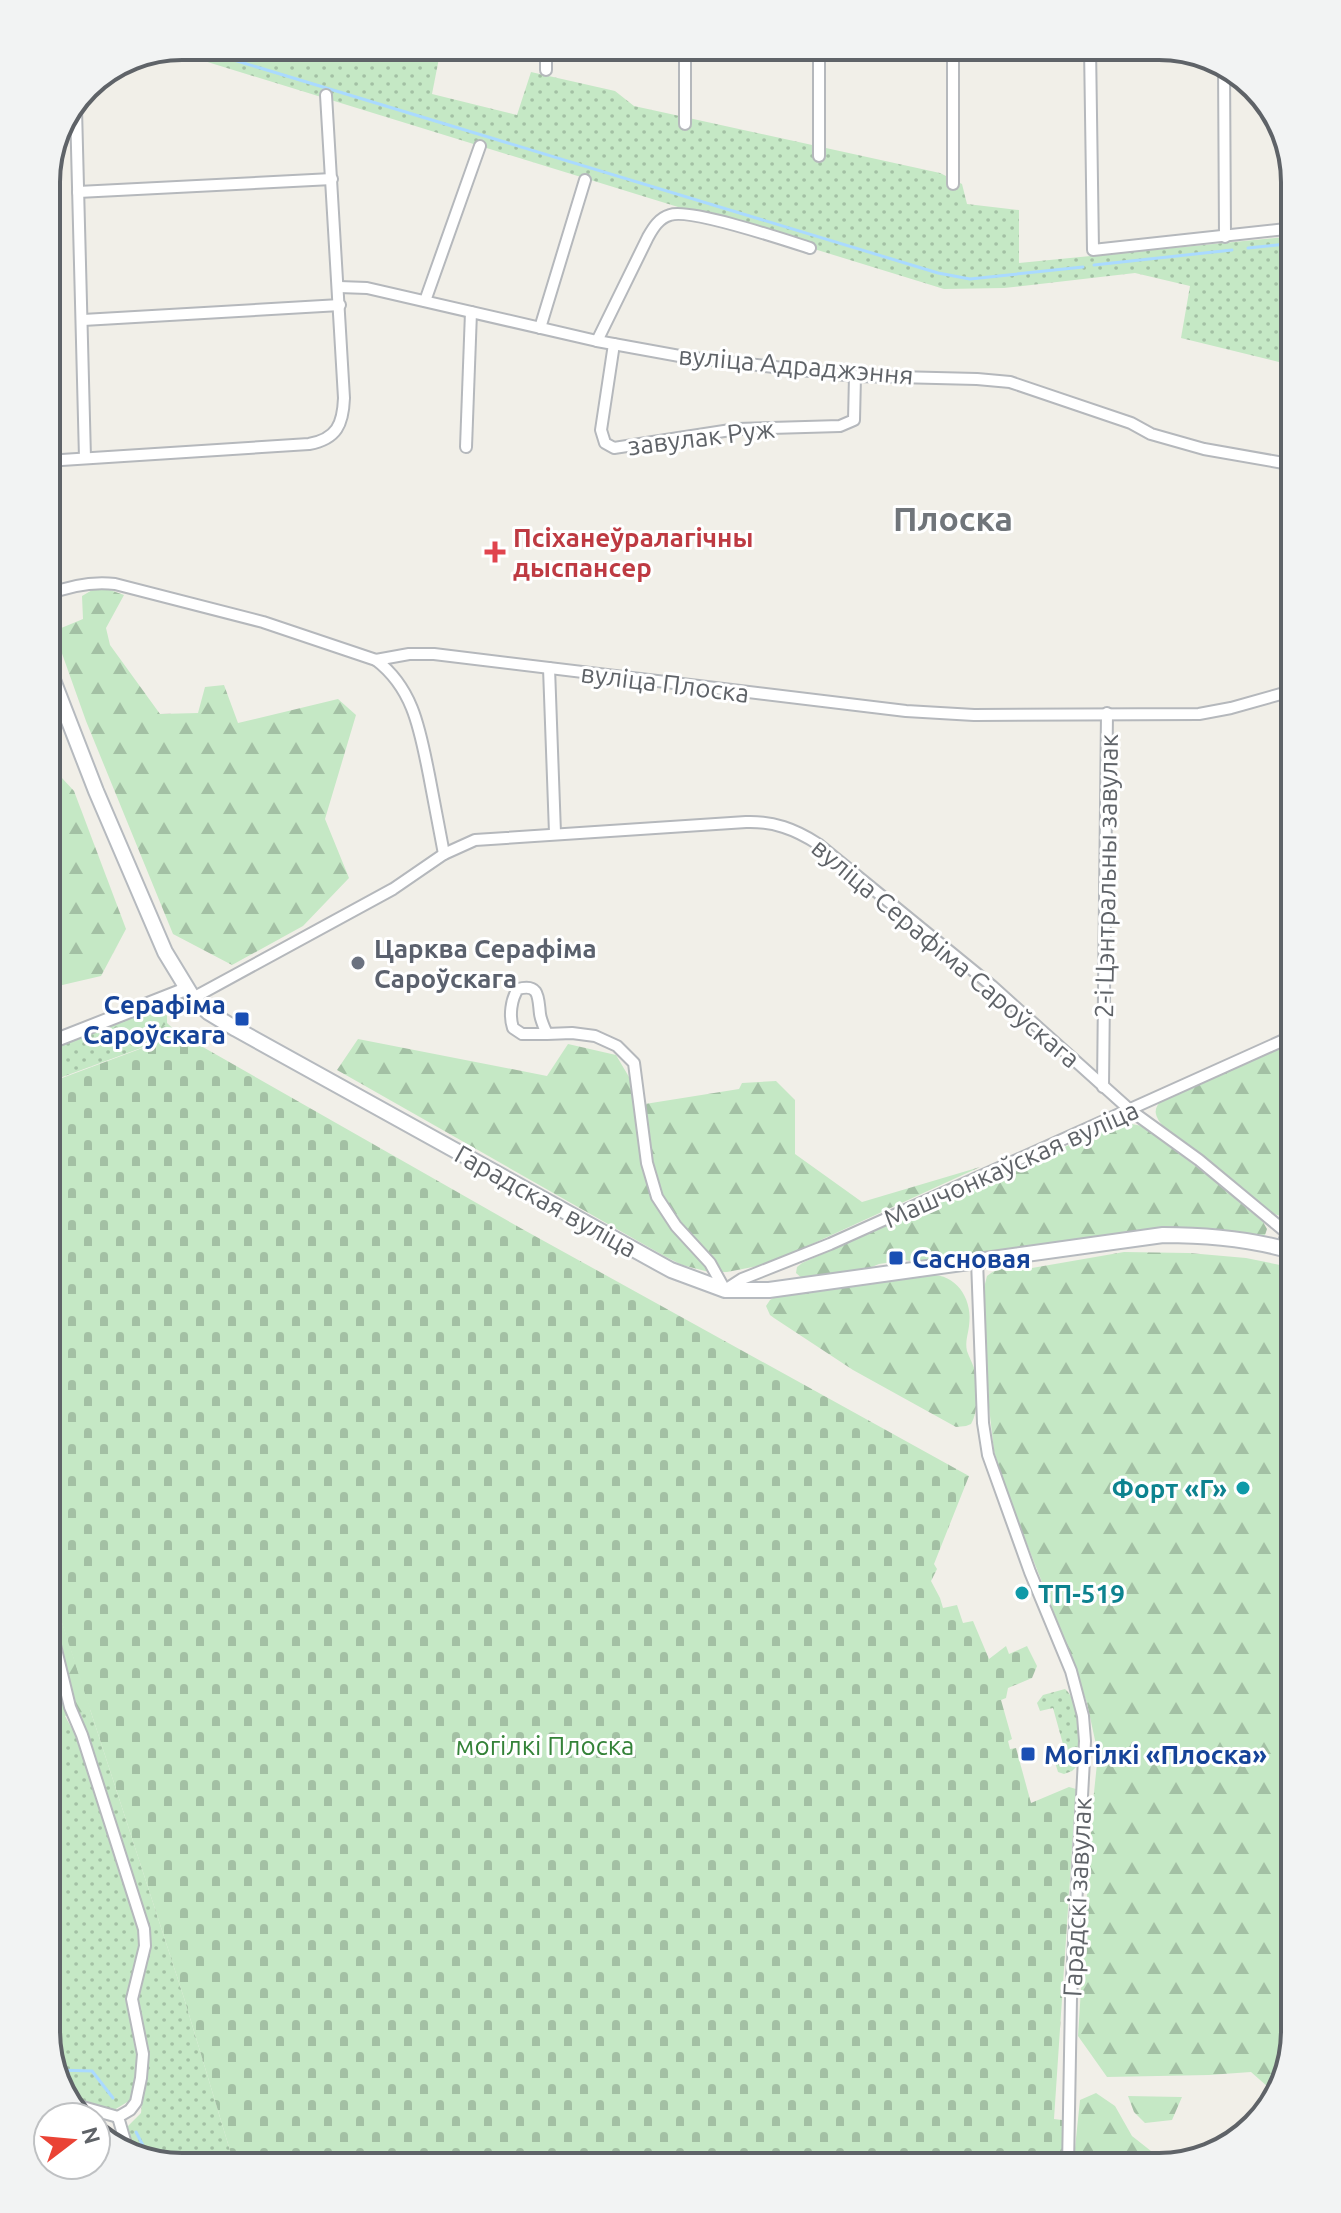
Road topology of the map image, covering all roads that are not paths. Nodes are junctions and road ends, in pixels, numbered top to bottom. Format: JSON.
{"nodes":[{"id":1,"x":546,"y":60,"type":"edge"},
{"id":2,"x":685,"y":60,"type":"edge"},
{"id":3,"x":819,"y":60,"type":"edge"},
{"id":4,"x":953,"y":60,"type":"edge"},
{"id":5,"x":1090,"y":60,"type":"edge"},
{"id":6,"x":546,"y":70,"type":"dead end"},
{"id":7,"x":1224,"y":79,"type":"edge"},
{"id":8,"x":326,"y":95,"type":"dead end"},
{"id":9,"x":76,"y":122,"type":"edge"},
{"id":10,"x":685,"y":124,"type":"dead end"},
{"id":11,"x":480,"y":146,"type":"dead end"},
{"id":12,"x":819,"y":156,"type":"dead end"},
{"id":13,"x":332,"y":179,"type":"junction"},
{"id":14,"x":585,"y":180,"type":"dead end"},
{"id":15,"x":953,"y":184,"type":"dead end"},
{"id":16,"x":78,"y":192,"type":"junction"},
{"id":17,"x":1281,"y":230,"type":"edge"},
{"id":18,"x":1225,"y":237,"type":"junction"},
{"id":19,"x":810,"y":248,"type":"dead end"},
{"id":20,"x":339,"y":287,"type":"junction"},
{"id":21,"x":425,"y":301,"type":"junction"},
{"id":22,"x":340,"y":305,"type":"junction"},
{"id":23,"x":471,"y":312,"type":"junction"},
{"id":24,"x":83,"y":320,"type":"junction"},
{"id":25,"x":540,"y":328,"type":"junction"},
{"id":26,"x":597,"y":341,"type":"junction"},
{"id":27,"x":614,"y":344,"type":"junction"},
{"id":28,"x":855,"y":376,"type":"junction"},
{"id":29,"x":466,"y":447,"type":"dead end"},
{"id":30,"x":85,"y":458,"type":"junction"},
{"id":31,"x":60,"y":460,"type":"edge"},
{"id":32,"x":1281,"y":463,"type":"edge"},
{"id":33,"x":60,"y":590,"type":"edge"},
{"id":34,"x":376,"y":660,"type":"junction"},
{"id":35,"x":549,"y":668,"type":"junction"},
{"id":36,"x":1281,"y":694,"type":"edge"},
{"id":37,"x":60,"y":697,"type":"edge"},
{"id":38,"x":1107,"y":713,"type":"junction"},
{"id":39,"x":555,"y":833,"type":"junction"},
{"id":40,"x":444,"y":854,"type":"junction"},
{"id":41,"x":189,"y":994,"type":"junction"},
{"id":42,"x":547,"y":1034,"type":"junction"},
{"id":43,"x":60,"y":1039,"type":"edge"},
{"id":44,"x":1281,"y":1041,"type":"edge"},
{"id":45,"x":1103,"y":1087,"type":"junction"},
{"id":46,"x":1130,"y":1110,"type":"junction"},
{"id":47,"x":1281,"y":1228,"type":"edge"},
{"id":48,"x":1281,"y":1249,"type":"edge"},
{"id":49,"x":977,"y":1260,"type":"junction"},
{"id":50,"x":725,"y":1290,"type":"junction"},
{"id":51,"x":60,"y":1666,"type":"edge"},
{"id":52,"x":112,"y":2115,"type":"edge"},
{"id":53,"x":118,"y":2117,"type":"junction"},
{"id":54,"x":124,"y":2138,"type":"edge"},
{"id":55,"x":1068,"y":2153,"type":"edge"}],
"edges":[{"from":1,"to":6,"type":"street"},
{"from":2,"to":10,"type":"street"},
{"from":3,"to":12,"type":"street"},
{"from":4,"to":15,"type":"street"},
{"from":5,"to":18,"type":"street"},
{"from":7,"to":18,"type":"street"},
{"from":8,"to":13,"type":"street"},
{"from":9,"to":16,"type":"street"},
{"from":11,"to":21,"type":"street"},
{"from":13,"to":16,"type":"street"},
{"from":13,"to":20,"type":"street"},
{"from":14,"to":25,"type":"street"},
{"from":16,"to":24,"type":"street"},
{"from":17,"to":18,"type":"street"},
{"from":19,"to":26,"type":"street"},
{"from":20,"to":21,"type":"street","name":"вуліца Адраджэння"},
{"from":20,"to":22,"type":"street"},
{"from":21,"to":23,"type":"street","name":"вуліца Адраджэння"},
{"from":22,"to":24,"type":"street"},
{"from":22,"to":30,"type":"street"},
{"from":23,"to":25,"type":"street","name":"вуліца Адраджэння"},
{"from":23,"to":29,"type":"street"},
{"from":24,"to":30,"type":"street"},
{"from":25,"to":26,"type":"street","name":"вуліца Адраджэння"},
{"from":26,"to":27,"type":"street","name":"вуліца Адраджэння"},
{"from":27,"to":28,"type":"street","name":"вуліца Адраджэння"},
{"from":27,"to":28,"type":"street","name":"завулак Руж"},
{"from":28,"to":32,"type":"street","name":"вуліца Адраджэння"},
{"from":30,"to":31,"type":"street"},
{"from":33,"to":34,"type":"street","name":"вуліца Плоска"},
{"from":34,"to":35,"type":"street","name":"вуліца Плоска"},
{"from":34,"to":40,"type":"street"},
{"from":35,"to":38,"type":"street","name":"вуліца Плоска"},
{"from":35,"to":39,"type":"street"},
{"from":36,"to":38,"type":"street","name":"вуліца Плоска"},
{"from":37,"to":41,"type":"main road","name":"Гарадская вуліца"},
{"from":38,"to":45,"type":"street","name":"2-і Цэнтральны завулак"},
{"from":39,"to":40,"type":"street","name":"вуліца Серафіма Сароўскага"},
{"from":39,"to":45,"type":"street","name":"вуліца Серафіма Сароўскага"},
{"from":40,"to":41,"type":"street","name":"вуліца Серафіма Сароўскага"},
{"from":41,"to":43,"type":"street"},
{"from":41,"to":50,"type":"main road","name":"Гарадская вуліца"},
{"from":42,"to":42,"type":"street"},
{"from":42,"to":50,"type":"street"},
{"from":44,"to":46,"type":"street","name":"Машчонкаўская вуліца"},
{"from":45,"to":46,"type":"street","name":"вуліца Серафіма Сароўскага"},
{"from":46,"to":47,"type":"street","name":"вуліца Серафіма Сароўскага"},
{"from":46,"to":50,"type":"street","name":"Машчонкаўская вуліца"},
{"from":48,"to":49,"type":"main road","name":"Гарадская вуліца"},
{"from":49,"to":50,"type":"main road","name":"Гарадская вуліца"},
{"from":49,"to":55,"type":"street","name":"Гарадскі завулак"},
{"from":51,"to":53,"type":"street"},
{"from":52,"to":53,"type":"street"},
{"from":53,"to":54,"type":"street"}]}
